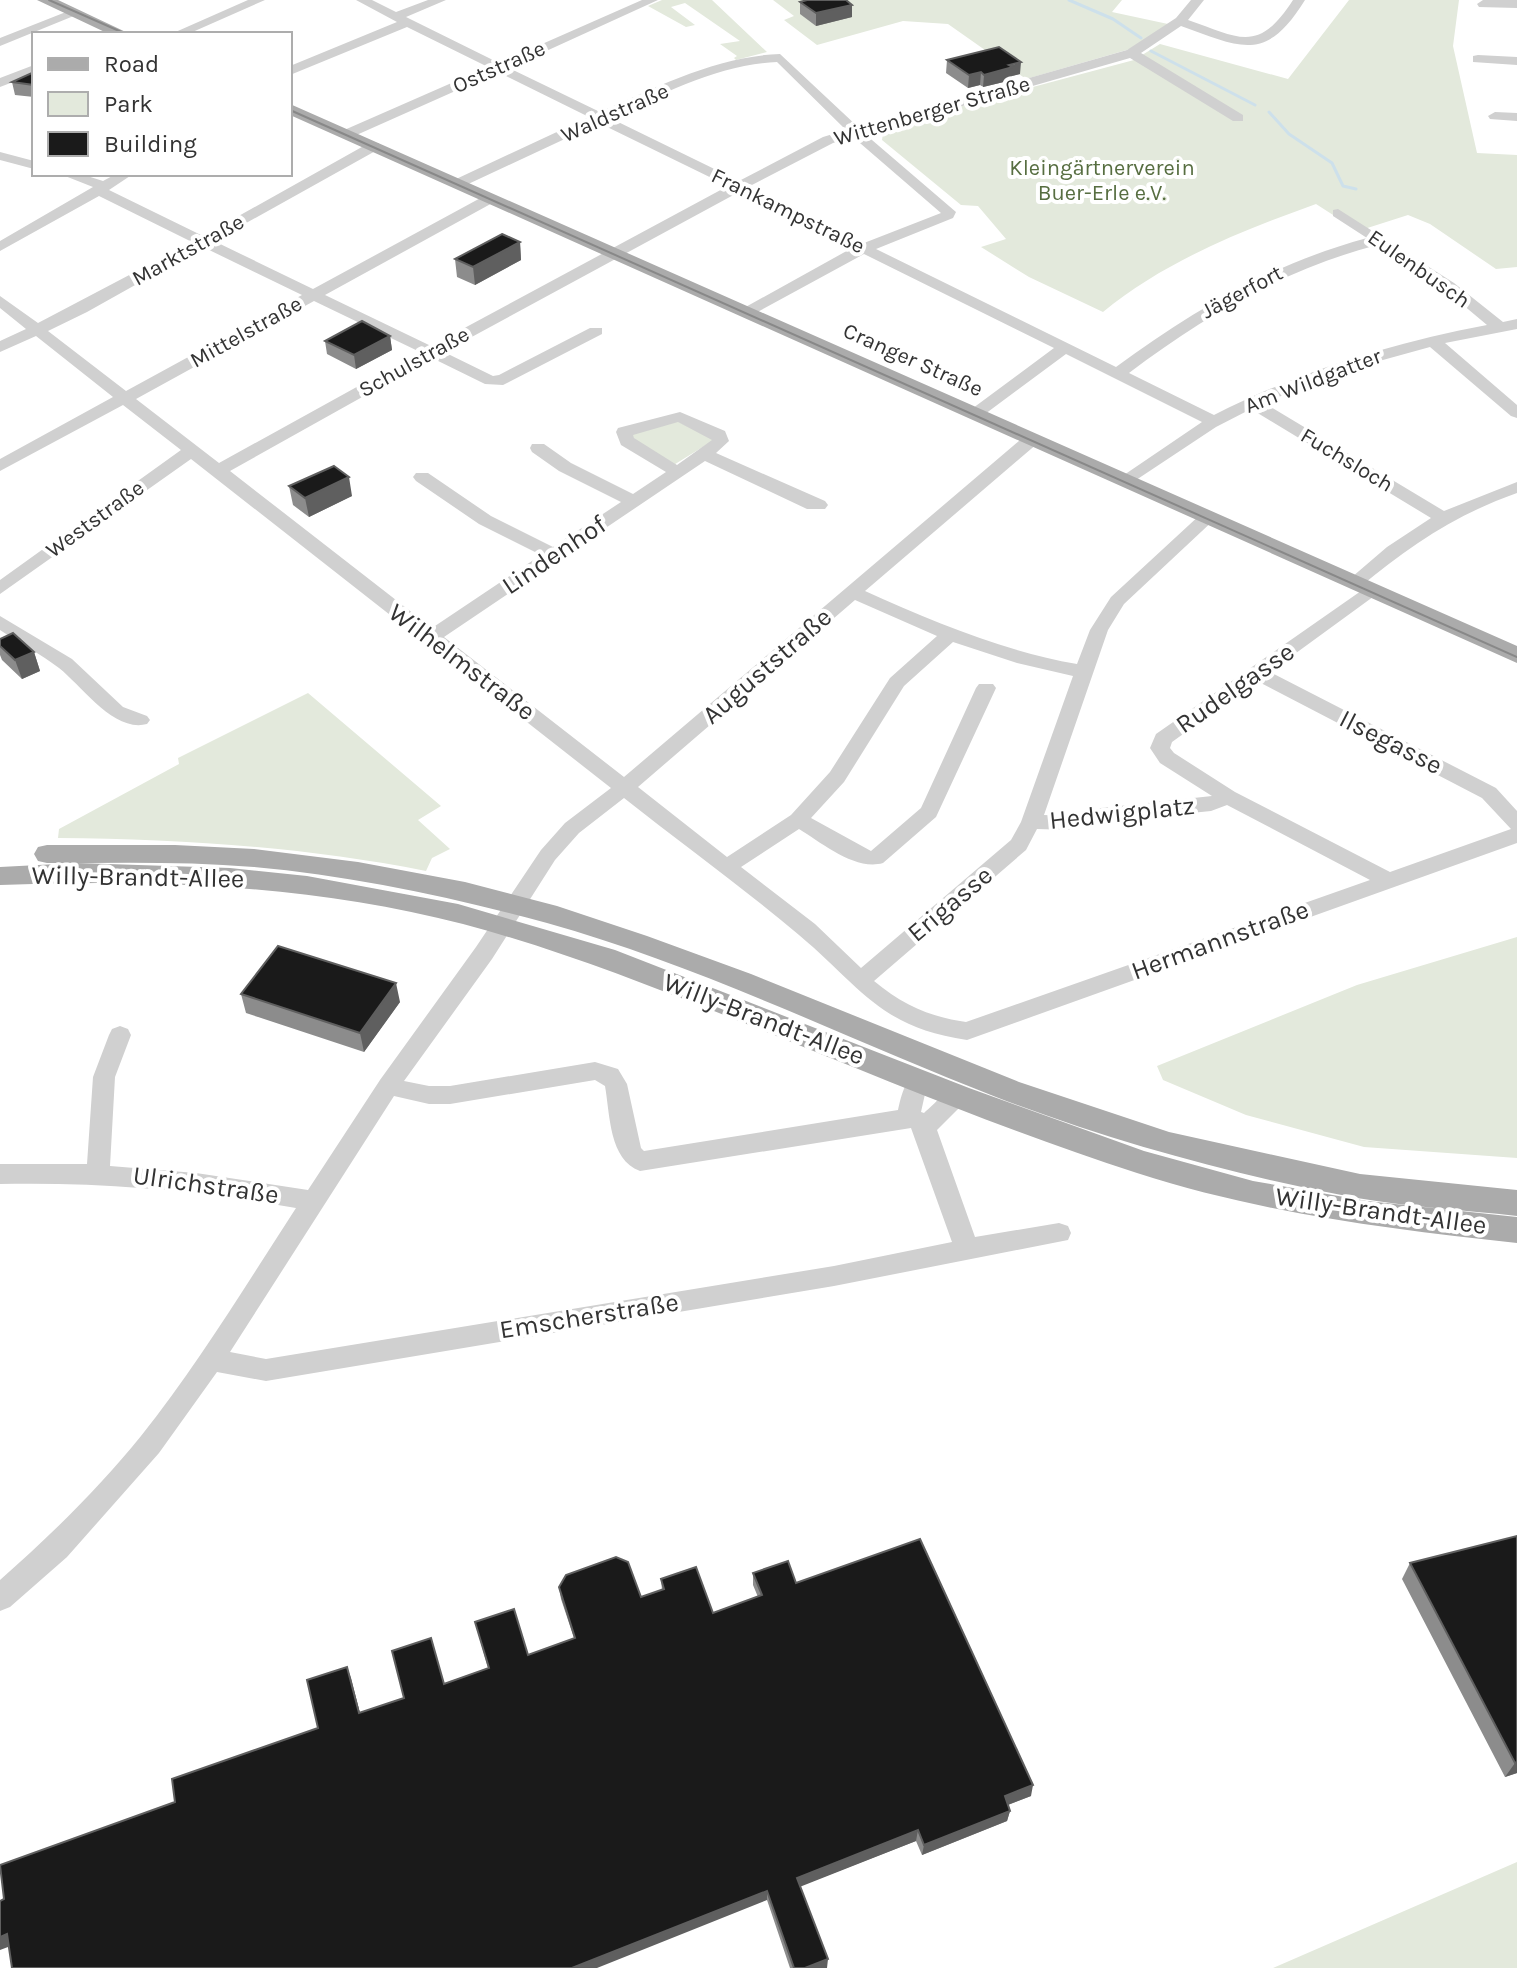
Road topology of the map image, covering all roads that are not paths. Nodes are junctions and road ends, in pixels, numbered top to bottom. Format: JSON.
{"nodes":[{"id":1,"x":45,"y":0,"type":"edge"},
{"id":2,"x":259,"y":0,"type":"edge"},
{"id":3,"x":362,"y":0,"type":"edge"},
{"id":4,"x":440,"y":0,"type":"edge"},
{"id":5,"x":652,"y":0,"type":"edge"},
{"id":6,"x":1198,"y":0,"type":"edge"},
{"id":7,"x":1299,"y":0,"type":"edge"},
{"id":8,"x":1483,"y":4,"type":"dead end"},
{"id":9,"x":1517,"y":4,"type":"edge"},
{"id":10,"x":75,"y":13,"type":"junction"},
{"id":11,"x":401,"y":20,"type":"junction"},
{"id":12,"x":1180,"y":21,"type":"junction"},
{"id":13,"x":118,"y":32,"type":"edge"},
{"id":14,"x":182,"y":32,"type":"edge"},
{"id":15,"x":0,"y":42,"type":"edge"},
{"id":16,"x":1132,"y":53,"type":"junction"},
{"id":17,"x":1478,"y":59,"type":"dead end"},
{"id":18,"x":1517,"y":61,"type":"edge"},
{"id":19,"x":497,"y":68,"type":"junction"},
{"id":20,"x":32,"y":70,"type":"edge"},
{"id":21,"x":292,"y":70,"type":"edge"},
{"id":22,"x":0,"y":83,"type":"edge"},
{"id":23,"x":292,"y":110,"type":"edge"},
{"id":24,"x":1495,"y":116,"type":"dead end"},
{"id":25,"x":1517,"y":117,"type":"edge"},
{"id":26,"x":600,"y":118,"type":"junction"},
{"id":27,"x":1238,"y":118,"type":"dead end"},
{"id":28,"x":855,"y":131,"type":"junction"},
{"id":29,"x":347,"y":134,"type":"junction"},
{"id":30,"x":374,"y":146,"type":"junction"},
{"id":31,"x":0,"y":156,"type":"edge"},
{"id":32,"x":32,"y":164,"type":"edge"},
{"id":33,"x":73,"y":176,"type":"edge"},
{"id":34,"x":123,"y":176,"type":"edge"},
{"id":35,"x":459,"y":183,"type":"junction"},
{"id":36,"x":739,"y":187,"type":"junction"},
{"id":37,"x":100,"y":189,"type":"junction"},
{"id":38,"x":491,"y":198,"type":"junction"},
{"id":39,"x":1338,"y":213,"type":"dead end"},
{"id":40,"x":1378,"y":240,"type":"junction"},
{"id":41,"x":204,"y":241,"type":"junction"},
{"id":42,"x":0,"y":247,"type":"edge"},
{"id":43,"x":864,"y":248,"type":"junction"},
{"id":44,"x":612,"y":252,"type":"junction"},
{"id":45,"x":316,"y":294,"type":"junction"},
{"id":46,"x":0,"y":301,"type":"edge"},
{"id":47,"x":747,"y":312,"type":"junction"},
{"id":48,"x":1517,"y":324,"type":"edge"},
{"id":49,"x":1499,"y":327,"type":"junction"},
{"id":50,"x":40,"y":331,"type":"junction"},
{"id":51,"x":596,"y":331,"type":"dead end"},
{"id":52,"x":1433,"y":341,"type":"junction"},
{"id":53,"x":0,"y":347,"type":"edge"},
{"id":54,"x":1066,"y":347,"type":"junction"},
{"id":55,"x":433,"y":352,"type":"junction"},
{"id":56,"x":1120,"y":372,"type":"junction"},
{"id":57,"x":125,"y":398,"type":"junction"},
{"id":58,"x":1252,"y":402,"type":"junction"},
{"id":59,"x":1517,"y":413,"type":"edge"},
{"id":60,"x":975,"y":414,"type":"junction"},
{"id":61,"x":1215,"y":422,"type":"junction"},
{"id":62,"x":1032,"y":439,"type":"junction"},
{"id":63,"x":538,"y":448,"type":"dead end"},
{"id":64,"x":191,"y":451,"type":"junction"},
{"id":65,"x":704,"y":454,"type":"junction"},
{"id":66,"x":4,"y":458,"type":"edge"},
{"id":67,"x":216,"y":472,"type":"junction"},
{"id":68,"x":677,"y":472,"type":"junction"},
{"id":69,"x":422,"y":477,"type":"dead end"},
{"id":70,"x":1127,"y":481,"type":"junction"},
{"id":71,"x":1517,"y":487,"type":"edge"},
{"id":72,"x":633,"y":501,"type":"junction"},
{"id":73,"x":819,"y":505,"type":"dead end"},
{"id":74,"x":1208,"y":517,"type":"junction"},
{"id":75,"x":1442,"y":517,"type":"junction"},
{"id":76,"x":554,"y":555,"type":"junction"},
{"id":77,"x":1362,"y":586,"type":"junction"},
{"id":78,"x":0,"y":588,"type":"edge"},
{"id":79,"x":852,"y":592,"type":"junction"},
{"id":80,"x":0,"y":622,"type":"edge"},
{"id":81,"x":949,"y":636,"type":"junction"},
{"id":82,"x":430,"y":638,"type":"junction"},
{"id":83,"x":1517,"y":655,"type":"edge"},
{"id":84,"x":1086,"y":672,"type":"junction"},
{"id":85,"x":1255,"y":672,"type":"junction"},
{"id":86,"x":986,"y":688,"type":"dead end"},
{"id":87,"x":140,"y":720,"type":"dead end"},
{"id":88,"x":623,"y":789,"type":"junction"},
{"id":89,"x":1228,"y":797,"type":"junction"},
{"id":90,"x":798,"y":820,"type":"junction"},
{"id":91,"x":1031,"y":822,"type":"junction"},
{"id":92,"x":1517,"y":824,"type":"edge"},
{"id":93,"x":1517,"y":835,"type":"edge"},
{"id":94,"x":0,"y":857,"type":"edge"},
{"id":95,"x":726,"y":867,"type":"junction"},
{"id":96,"x":0,"y":876,"type":"edge"},
{"id":97,"x":1386,"y":879,"type":"junction"},
{"id":98,"x":508,"y":914,"type":"junction"},
{"id":99,"x":861,"y":980,"type":"junction"},
{"id":100,"x":921,"y":1025,"type":"joint"},
{"id":101,"x":120,"y":1035,"type":"dead end"},
{"id":102,"x":922,"y":1081,"type":"junction"},
{"id":103,"x":388,"y":1086,"type":"junction"},
{"id":104,"x":959,"y":1096,"type":"junction"},
{"id":105,"x":916,"y":1122,"type":"junction"},
{"id":106,"x":98,"y":1172,"type":"junction"},
{"id":107,"x":0,"y":1174,"type":"edge"},
{"id":108,"x":312,"y":1201,"type":"junction"},
{"id":109,"x":1517,"y":1203,"type":"edge"},
{"id":110,"x":1517,"y":1230,"type":"edge"},
{"id":111,"x":1059,"y":1233,"type":"dead end"},
{"id":112,"x":967,"y":1249,"type":"junction"},
{"id":113,"x":211,"y":1360,"type":"junction"},
{"id":114,"x":0,"y":1598,"type":"edge"}],
"edges":[{"from":1,"to":10,"type":"main road"},
{"from":2,"to":14,"type":"street"},
{"from":3,"to":11,"type":"street","name":"Frankampstraße"},
{"from":4,"to":11,"type":"street"},
{"from":5,"to":19,"type":"street","name":"Oststraße"},
{"from":6,"to":12,"type":"street","name":"Wittenberger Straße"},
{"from":7,"to":12,"type":"street"},
{"from":8,"to":9,"type":"street"},
{"from":10,"to":13,"type":"main road"},
{"from":10,"to":15,"type":"street"},
{"from":11,"to":19,"type":"street","name":"Frankampstraße"},
{"from":11,"to":21,"type":"street"},
{"from":12,"to":16,"type":"street","name":"Wittenberger Straße"},
{"from":16,"to":27,"type":"street"},
{"from":16,"to":28,"type":"street","name":"Wittenberger Straße"},
{"from":17,"to":18,"type":"street"},
{"from":19,"to":26,"type":"street","name":"Frankampstraße"},
{"from":19,"to":29,"type":"street","name":"Oststraße"},
{"from":20,"to":22,"type":"street"},
{"from":23,"to":29,"type":"main road","name":"Cranger Straße"},
{"from":24,"to":25,"type":"street"},
{"from":26,"to":28,"type":"street","name":"Waldstraße"},
{"from":26,"to":35,"type":"street","name":"Waldstraße"},
{"from":26,"to":36,"type":"street","name":"Frankampstraße"},
{"from":28,"to":36,"type":"street","name":"Wittenberger Straße"},
{"from":28,"to":43,"type":"street"},
{"from":29,"to":30,"type":"main road","name":"Cranger Straße"},
{"from":30,"to":35,"type":"main road","name":"Cranger Straße"},
{"from":30,"to":41,"type":"street","name":"Marktstraße"},
{"from":31,"to":32,"type":"street"},
{"from":33,"to":37,"type":"street"},
{"from":34,"to":37,"type":"street"},
{"from":35,"to":38,"type":"main road","name":"Cranger Straße"},
{"from":36,"to":43,"type":"street","name":"Frankampstraße"},
{"from":36,"to":44,"type":"street","name":"Wittenberger Straße"},
{"from":37,"to":41,"type":"street"},
{"from":37,"to":42,"type":"street"},
{"from":38,"to":44,"type":"main road","name":"Cranger Straße"},
{"from":38,"to":45,"type":"street","name":"Mittelstraße"},
{"from":39,"to":40,"type":"street","name":"Eulenbusch"},
{"from":40,"to":49,"type":"street","name":"Eulenbusch"},
{"from":40,"to":56,"type":"street","name":"Jägerfort"},
{"from":41,"to":45,"type":"street"},
{"from":41,"to":50,"type":"street","name":"Marktstraße"},
{"from":43,"to":47,"type":"street"},
{"from":43,"to":54,"type":"street","name":"Frankampstraße"},
{"from":44,"to":47,"type":"main road","name":"Cranger Straße"},
{"from":44,"to":55,"type":"street","name":"Schulstraße"},
{"from":45,"to":55,"type":"street"},
{"from":45,"to":57,"type":"street","name":"Mittelstraße"},
{"from":46,"to":50,"type":"street","name":"Wilhelmstraße"},
{"from":47,"to":60,"type":"main road","name":"Cranger Straße"},
{"from":48,"to":49,"type":"street","name":"Am Wildgatter"},
{"from":49,"to":52,"type":"street","name":"Am Wildgatter"},
{"from":50,"to":53,"type":"street","name":"Marktstraße"},
{"from":50,"to":57,"type":"street","name":"Wilhelmstraße"},
{"from":51,"to":55,"type":"street"},
{"from":52,"to":58,"type":"street","name":"Am Wildgatter"},
{"from":52,"to":59,"type":"street"},
{"from":54,"to":56,"type":"street","name":"Frankampstraße"},
{"from":54,"to":60,"type":"street"},
{"from":55,"to":67,"type":"street","name":"Schulstraße"},
{"from":56,"to":61,"type":"street","name":"Frankampstraße"},
{"from":57,"to":64,"type":"street","name":"Wilhelmstraße"},
{"from":57,"to":66,"type":"street","name":"Mittelstraße"},
{"from":58,"to":61,"type":"street","name":"Am Wildgatter"},
{"from":58,"to":75,"type":"street","name":"Fuchsloch"},
{"from":60,"to":62,"type":"main road","name":"Cranger Straße"},
{"from":61,"to":70,"type":"street","name":"Am Wildgatter"},
{"from":62,"to":70,"type":"main road","name":"Cranger Straße"},
{"from":62,"to":79,"type":"street","name":"Auguststraße"},
{"from":63,"to":72,"type":"street"},
{"from":64,"to":67,"type":"street","name":"Wilhelmstraße"},
{"from":64,"to":78,"type":"street","name":"Weststraße"},
{"from":65,"to":68,"type":"street","name":"Lindenhof"},
{"from":65,"to":68,"type":"street"},
{"from":65,"to":73,"type":"street"},
{"from":67,"to":82,"type":"street","name":"Wilhelmstraße"},
{"from":68,"to":72,"type":"street","name":"Lindenhof"},
{"from":69,"to":76,"type":"street"},
{"from":70,"to":74,"type":"main road","name":"Cranger Straße"},
{"from":71,"to":75,"type":"street","name":"Rudelgasse"},
{"from":72,"to":76,"type":"street","name":"Lindenhof"},
{"from":74,"to":77,"type":"main road","name":"Cranger Straße"},
{"from":74,"to":84,"type":"street","name":"Hedwigplatz"},
{"from":75,"to":77,"type":"street","name":"Rudelgasse"},
{"from":76,"to":82,"type":"street","name":"Lindenhof"},
{"from":77,"to":83,"type":"main road","name":"Cranger Straße"},
{"from":77,"to":85,"type":"street","name":"Rudelgasse"},
{"from":79,"to":81,"type":"street"},
{"from":79,"to":88,"type":"street","name":"Auguststraße"},
{"from":80,"to":87,"type":"street"},
{"from":81,"to":84,"type":"street"},
{"from":81,"to":90,"type":"street"},
{"from":82,"to":88,"type":"street","name":"Wilhelmstraße"},
{"from":84,"to":91,"type":"street","name":"Hedwigplatz"},
{"from":85,"to":89,"type":"street","name":"Rudelgasse"},
{"from":85,"to":92,"type":"street","name":"Ilsegasse"},
{"from":86,"to":90,"type":"street"},
{"from":88,"to":95,"type":"street","name":"Wilhelmstraße"},
{"from":88,"to":98,"type":"street","name":"Auguststraße"},
{"from":89,"to":91,"type":"street","name":"Hedwigplatz"},
{"from":89,"to":97,"type":"street","name":"Rudelgasse"},
{"from":90,"to":95,"type":"street"},
{"from":91,"to":99,"type":"street","name":"Erigasse"},
{"from":93,"to":97,"type":"street","name":"Hermannstraße"},
{"from":94,"to":98,"type":"main road","name":"Willy-Brandt-Allee"},
{"from":95,"to":99,"type":"street","name":"Wilhelmstraße"},
{"from":96,"to":98,"type":"main road","name":"Willy-Brandt-Allee"},
{"from":97,"to":100,"type":"street","name":"Hermannstraße"},
{"from":98,"to":102,"type":"main road","name":"Willy-Brandt-Allee"},
{"from":98,"to":103,"type":"street"},
{"from":98,"to":109,"type":"main road","name":"Willy-Brandt-Allee"},
{"from":99,"to":100,"type":"street","name":"Wilhelmstraße"},
{"from":101,"to":106,"type":"street","name":"Ulrichstraße"},
{"from":102,"to":104,"type":"main road","name":"Willy-Brandt-Allee"},
{"from":102,"to":105,"type":"street"},
{"from":103,"to":105,"type":"street"},
{"from":103,"to":108,"type":"street"},
{"from":104,"to":105,"type":"street"},
{"from":104,"to":110,"type":"main road","name":"Willy-Brandt-Allee"},
{"from":105,"to":112,"type":"street"},
{"from":106,"to":107,"type":"street","name":"Ulrichstraße"},
{"from":106,"to":108,"type":"street","name":"Ulrichstraße"},
{"from":108,"to":113,"type":"street"},
{"from":111,"to":112,"type":"street","name":"Emscherstraße"},
{"from":112,"to":113,"type":"street","name":"Emscherstraße"},
{"from":113,"to":114,"type":"street"}]}
